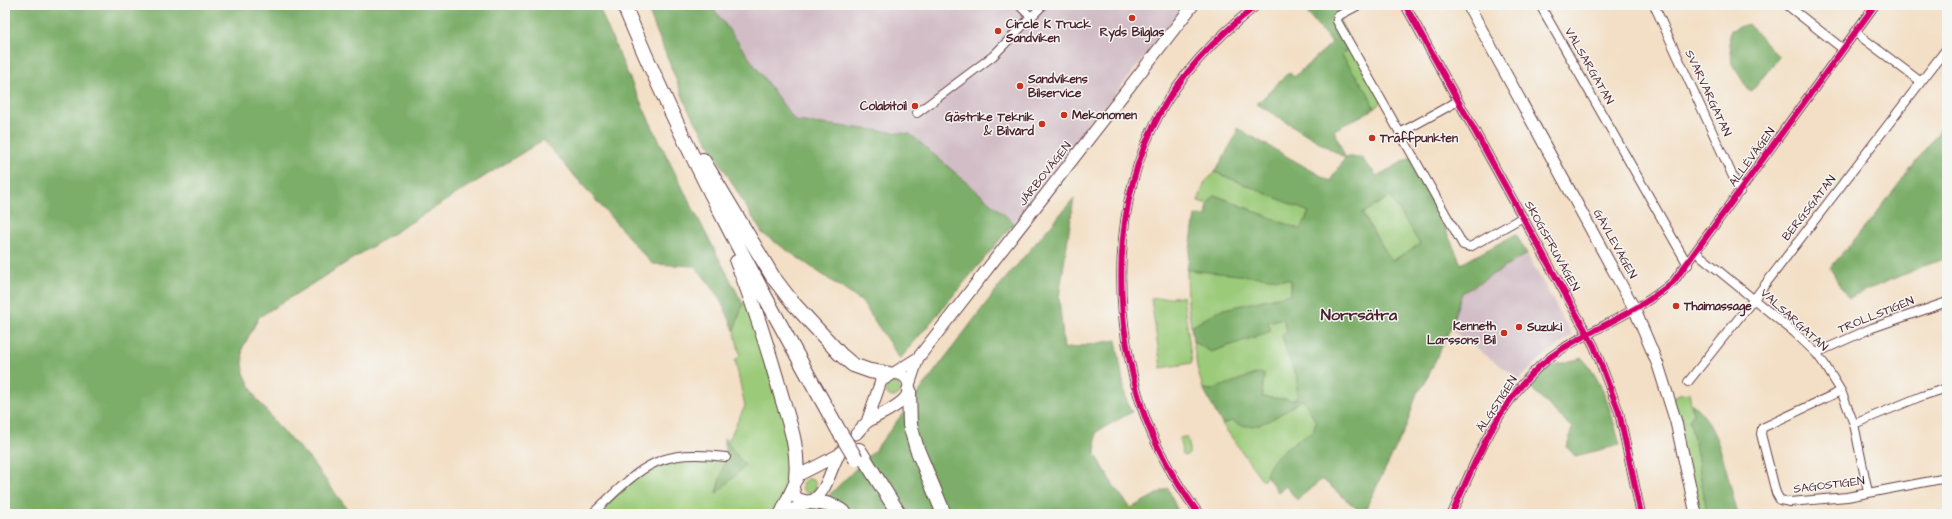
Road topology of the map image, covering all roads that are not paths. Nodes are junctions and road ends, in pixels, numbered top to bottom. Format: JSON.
{"nodes":[{"id":1,"x":624,"y":5,"type":"edge"},
{"id":2,"x":632,"y":5,"type":"edge"},
{"id":3,"x":1019,"y":5,"type":"edge"},
{"id":4,"x":1043,"y":5,"type":"edge"},
{"id":5,"x":1193,"y":5,"type":"edge"},
{"id":6,"x":1257,"y":5,"type":"edge"},
{"id":7,"x":1359,"y":5,"type":"edge"},
{"id":8,"x":1405,"y":5,"type":"edge"},
{"id":9,"x":1468,"y":5,"type":"edge"},
{"id":10,"x":1540,"y":5,"type":"edge"},
{"id":11,"x":1654,"y":5,"type":"edge"},
{"id":12,"x":1787,"y":5,"type":"edge"},
{"id":13,"x":1875,"y":5,"type":"edge"},
{"id":14,"x":1031,"y":17,"type":"junction"},
{"id":15,"x":1856,"y":33,"type":"junction"},
{"id":16,"x":1947,"y":48,"type":"edge"},
{"id":17,"x":1843,"y":49,"type":"junction"},
{"id":18,"x":1921,"y":82,"type":"junction"},
{"id":19,"x":1458,"y":101,"type":"junction"},
{"id":20,"x":917,"y":113,"type":"dead end"},
{"id":21,"x":1400,"y":134,"type":"junction"},
{"id":22,"x":695,"y":153,"type":"junction"},
{"id":23,"x":1740,"y":192,"type":"junction"},
{"id":24,"x":1524,"y":218,"type":"junction"},
{"id":25,"x":1697,"y":253,"type":"junction"},
{"id":26,"x":1688,"y":265,"type":"junction"},
{"id":27,"x":1754,"y":299,"type":"junction"},
{"id":28,"x":1947,"y":302,"type":"edge"},
{"id":29,"x":1634,"y":308,"type":"junction"},
{"id":30,"x":1588,"y":335,"type":"junction"},
{"id":31,"x":1816,"y":353,"type":"junction"},
{"id":32,"x":918,"y":358,"type":"junction"},
{"id":33,"x":892,"y":374,"type":"junction"},
{"id":34,"x":1688,"y":382,"type":"dead end"},
{"id":35,"x":909,"y":388,"type":"junction"},
{"id":36,"x":1947,"y":388,"type":"edge"},
{"id":37,"x":1841,"y":391,"type":"junction"},
{"id":38,"x":867,"y":422,"type":"junction"},
{"id":39,"x":1854,"y":424,"type":"junction"},
{"id":40,"x":847,"y":431,"type":"junction"},
{"id":41,"x":857,"y":454,"type":"junction"},
{"id":42,"x":726,"y":457,"type":"dead end"},
{"id":43,"x":1947,"y":478,"type":"edge"},
{"id":44,"x":794,"y":482,"type":"junction"},
{"id":45,"x":1868,"y":492,"type":"junction"},
{"id":46,"x":809,"y":502,"type":"junction"},
{"id":47,"x":592,"y":514,"type":"edge"},
{"id":48,"x":781,"y":514,"type":"edge"},
{"id":49,"x":844,"y":514,"type":"edge"},
{"id":50,"x":890,"y":514,"type":"edge"},
{"id":51,"x":899,"y":514,"type":"edge"},
{"id":52,"x":944,"y":514,"type":"edge"},
{"id":53,"x":1199,"y":514,"type":"edge"},
{"id":54,"x":1452,"y":514,"type":"edge"},
{"id":55,"x":1641,"y":514,"type":"edge"},
{"id":56,"x":1696,"y":514,"type":"edge"}],
"edges":[{"from":1,"to":22,"type":"highway"},
{"from":2,"to":22,"type":"highway"},
{"from":3,"to":14,"type":"street"},
{"from":4,"to":14,"type":"street"},
{"from":5,"to":32,"type":"main road","name":"JÄRBOVÄGEN"},
{"from":6,"to":53,"type":"street"},
{"from":7,"to":21,"type":"street"},
{"from":8,"to":19,"type":"street","name":"SKOGSFRUVÄGEN"},
{"from":9,"to":29,"type":"main road","name":"GÄVLEVÄGEN"},
{"from":10,"to":26,"type":"street","name":"VALSARGATAN"},
{"from":11,"to":23,"type":"street","name":"SVARVARGATAN"},
{"from":12,"to":17,"type":"street"},
{"from":13,"to":15,"type":"street","name":"ALLÉVÄGEN"},
{"from":14,"to":20,"type":"street"},
{"from":15,"to":17,"type":"street","name":"ALLÉVÄGEN"},
{"from":15,"to":18,"type":"street"},
{"from":16,"to":18,"type":"street","name":"BERGSGATAN"},
{"from":17,"to":23,"type":"street","name":"ALLÉVÄGEN"},
{"from":18,"to":27,"type":"street","name":"BERGSGATAN"},
{"from":19,"to":21,"type":"street"},
{"from":19,"to":24,"type":"street","name":"SKOGSFRUVÄGEN"},
{"from":21,"to":24,"type":"street"},
{"from":22,"to":33,"type":"highway"},
{"from":22,"to":40,"type":"highway"},
{"from":22,"to":44,"type":"highway"},
{"from":23,"to":25,"type":"street","name":"ALLÉVÄGEN"},
{"from":24,"to":30,"type":"street","name":"SKOGSFRUVÄGEN"},
{"from":25,"to":26,"type":"street","name":"ALLÉVÄGEN"},
{"from":25,"to":27,"type":"street","name":"VALSARGATAN"},
{"from":26,"to":29,"type":"street","name":"ALLÉVÄGEN"},
{"from":27,"to":31,"type":"street","name":"VALSARGATAN"},
{"from":27,"to":34,"type":"street","name":"BERGSGATAN"},
{"from":28,"to":31,"type":"street","name":"TROLLSTIGEN"},
{"from":29,"to":30,"type":"street","name":"ÄLGSTIGEN"},
{"from":29,"to":56,"type":"main road","name":"GÄVLEVÄGEN"},
{"from":30,"to":54,"type":"street","name":"ÄLGSTIGEN"},
{"from":30,"to":55,"type":"street","name":"SKOGSFRUVÄGEN"},
{"from":31,"to":37,"type":"street","name":"VALSARGATAN"},
{"from":32,"to":33,"type":"main road","name":"JÄRBOVÄGEN"},
{"from":32,"to":35,"type":"main road","name":"JÄRBOVÄGEN"},
{"from":33,"to":35,"type":"main road"},
{"from":33,"to":38,"type":"main road","name":"JÄRBOVÄGEN"},
{"from":35,"to":38,"type":"main road","name":"JÄRBOVÄGEN"},
{"from":35,"to":52,"type":"highway"},
{"from":36,"to":39,"type":"street"},
{"from":37,"to":39,"type":"street","name":"VALSARGATAN"},
{"from":37,"to":45,"type":"street","name":"SAGOSTIGEN"},
{"from":38,"to":40,"type":"main road","name":"JÄRBOVÄGEN"},
{"from":39,"to":45,"type":"street","name":"VALSARGATAN"},
{"from":40,"to":41,"type":"highway","bridge":true},
{"from":41,"to":50,"type":"highway"},
{"from":41,"to":51,"type":"highway"},
{"from":42,"to":47,"type":"street"},
{"from":43,"to":45,"type":"street","name":"SAGOSTIGEN"},
{"from":44,"to":46,"type":"main road"},
{"from":44,"to":46,"type":"main road"},
{"from":44,"to":48,"type":"main road"},
{"from":46,"to":48,"type":"main road"},
{"from":46,"to":49,"type":"highway"}]}
